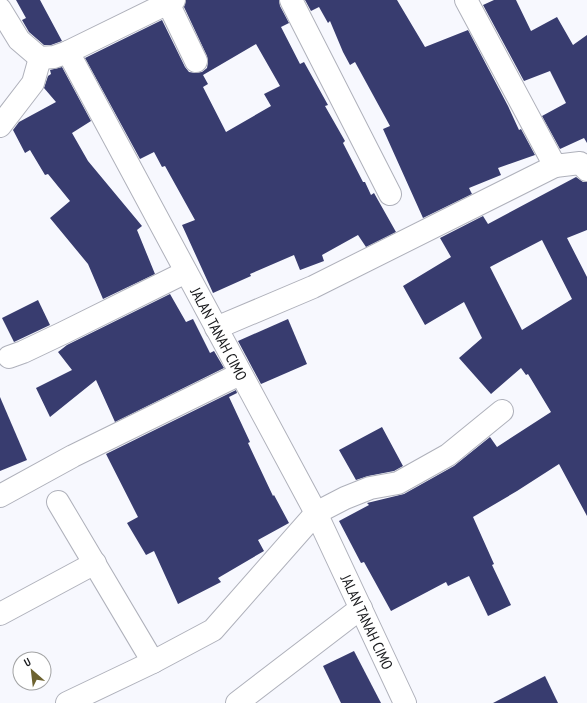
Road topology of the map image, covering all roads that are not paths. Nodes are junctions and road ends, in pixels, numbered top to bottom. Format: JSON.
{"nodes":[{"id":1,"x":291,"y":0,"type":"edge"},
{"id":2,"x":466,"y":0,"type":"edge"},
{"id":3,"x":171,"y":1,"type":"edge"},
{"id":4,"x":0,"y":9,"type":"edge"},
{"id":5,"x":68,"y":52,"type":"junction"},
{"id":6,"x":40,"y":58,"type":"junction"},
{"id":7,"x":196,"y":61,"type":"dead end"},
{"id":8,"x":0,"y":126,"type":"edge"},
{"id":9,"x":554,"y":166,"type":"junction"},
{"id":10,"x":587,"y":170,"type":"edge"},
{"id":11,"x":390,"y":194,"type":"dead end"},
{"id":12,"x":186,"y":272,"type":"junction"},
{"id":13,"x":216,"y":328,"type":"junction"},
{"id":14,"x":9,"y":357,"type":"dead end"},
{"id":15,"x":240,"y":374,"type":"junction"},
{"id":16,"x":502,"y":411,"type":"dead end"},
{"id":17,"x":0,"y":496,"type":"edge"},
{"id":18,"x":58,"y":502,"type":"dead end"},
{"id":19,"x":316,"y":513,"type":"junction"},
{"id":20,"x":95,"y":563,"type":"junction"},
{"id":21,"x":361,"y":608,"type":"junction"},
{"id":22,"x":0,"y":614,"type":"edge"},
{"id":23,"x":153,"y":662,"type":"junction"},
{"id":24,"x":67,"y":703,"type":"edge"},
{"id":25,"x":237,"y":703,"type":"edge"},
{"id":26,"x":405,"y":703,"type":"edge"}],
"edges":[{"from":1,"to":11,"type":"street"},
{"from":2,"to":9,"type":"street"},
{"from":3,"to":5,"type":"street"},
{"from":3,"to":7,"type":"street"},
{"from":4,"to":6,"type":"street"},
{"from":5,"to":6,"type":"street"},
{"from":5,"to":12,"type":"street","name":"JALAN TANAH CIMO"},
{"from":6,"to":8,"type":"street"},
{"from":9,"to":10,"type":"street"},
{"from":9,"to":13,"type":"street"},
{"from":12,"to":13,"type":"street","name":"JALAN TANAH CIMO"},
{"from":12,"to":14,"type":"street"},
{"from":13,"to":15,"type":"street","name":"JALAN TANAH CIMO"},
{"from":15,"to":17,"type":"street"},
{"from":15,"to":19,"type":"street","name":"JALAN TANAH CIMO"},
{"from":16,"to":19,"type":"street"},
{"from":18,"to":20,"type":"street"},
{"from":19,"to":21,"type":"street","name":"JALAN TANAH CIMO"},
{"from":19,"to":23,"type":"street"},
{"from":20,"to":22,"type":"street"},
{"from":20,"to":23,"type":"street"},
{"from":21,"to":25,"type":"street"},
{"from":21,"to":26,"type":"street","name":"JALAN TANAH CIMO"},
{"from":23,"to":24,"type":"street"}]}
